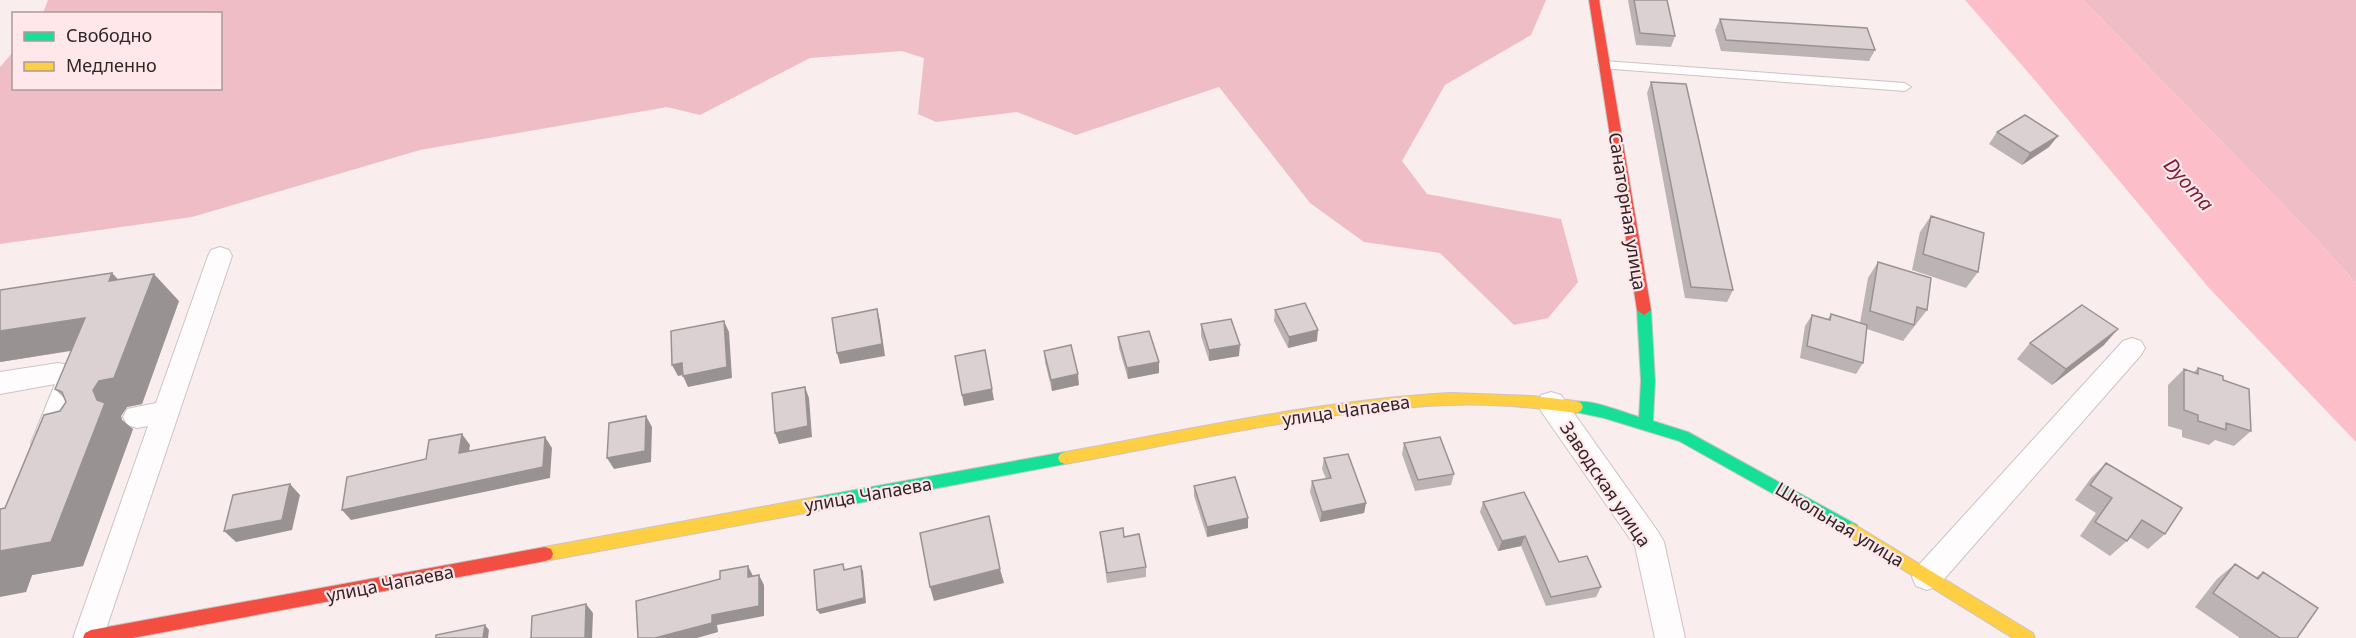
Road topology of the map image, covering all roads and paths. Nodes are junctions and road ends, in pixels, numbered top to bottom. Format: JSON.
{"nodes":[{"id":1,"x":1594,"y":0,"type":"edge"},
{"id":2,"x":1604,"y":65,"type":"junction"},
{"id":3,"x":1905,"y":87,"type":"dead end"},
{"id":4,"x":220,"y":256,"type":"dead end"},
{"id":5,"x":2133,"y":348,"type":"dead end"},
{"id":6,"x":0,"y":383,"type":"edge"},
{"id":7,"x":1551,"y":403,"type":"junction"},
{"id":8,"x":166,"y":412,"type":"junction"},
{"id":9,"x":137,"y":417,"type":"dead end"},
{"id":10,"x":1646,"y":424,"type":"junction"},
{"id":11,"x":79,"y":427,"type":"edge"},
{"id":12,"x":50,"y":432,"type":"junction"},
{"id":13,"x":36,"y":464,"type":"edge"},
{"id":14,"x":1927,"y":577,"type":"junction"},
{"id":15,"x":215,"y":627,"type":"edge"},
{"id":16,"x":90,"y":638,"type":"edge"},
{"id":17,"x":1670,"y":638,"type":"edge"},
{"id":18,"x":2027,"y":638,"type":"edge"}],
"edges":[{"from":1,"to":2,"type":"street","name":"Санаторная улица"},
{"from":2,"to":3,"type":"lane"},
{"from":2,"to":10,"type":"street","name":"Санаторная улица"},
{"from":4,"to":8,"type":"street"},
{"from":5,"to":14,"type":"street"},
{"from":6,"to":12,"type":"street"},
{"from":7,"to":10,"type":"street","name":"улица Чапаева"},
{"from":7,"to":15,"type":"street","name":"улица Чапаева"},
{"from":7,"to":17,"type":"street","name":"Заводская улица"},
{"from":8,"to":9,"type":"street"},
{"from":8,"to":16,"type":"street"},
{"from":10,"to":14,"type":"street","name":"Школьная улица"},
{"from":11,"to":12,"type":"street"},
{"from":12,"to":13,"type":"street"},
{"from":14,"to":18,"type":"street","name":"Школьная улица"},
{"from":15,"to":16,"type":"street","name":"улица Чапаева"}]}
